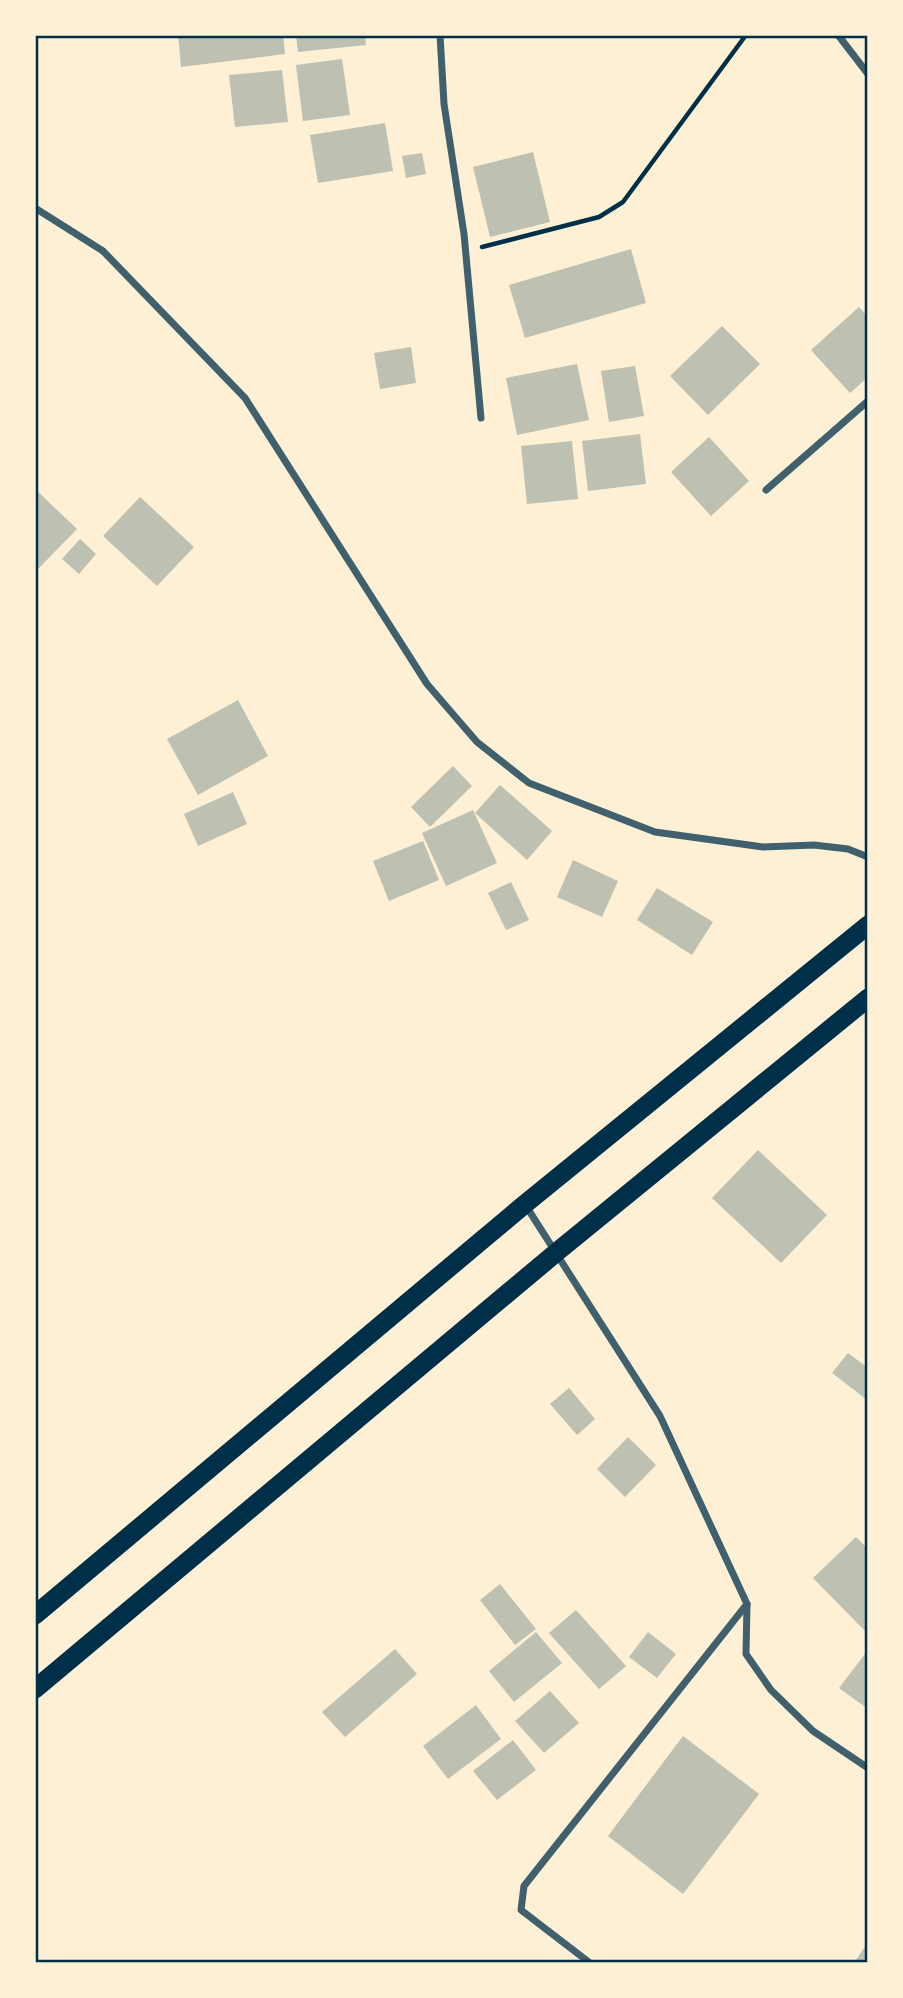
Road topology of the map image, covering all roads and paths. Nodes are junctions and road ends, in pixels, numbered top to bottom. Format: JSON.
{"nodes":[{"id":1,"x":440,"y":35,"type":"edge"},
{"id":2,"x":746,"y":35,"type":"edge"},
{"id":3,"x":838,"y":35,"type":"edge"},
{"id":4,"x":866,"y":68,"type":"edge"},
{"id":5,"x":35,"y":208,"type":"edge"},
{"id":6,"x":466,"y":251,"type":"junction"},
{"id":7,"x":868,"y":401,"type":"edge"},
{"id":8,"x":481,"y":418,"type":"dead end"},
{"id":9,"x":765,"y":490,"type":"dead end"},
{"id":10,"x":868,"y":857,"type":"edge"},
{"id":11,"x":868,"y":925,"type":"edge"},
{"id":12,"x":868,"y":998,"type":"edge"},
{"id":13,"x":525,"y":1204,"type":"junction"},
{"id":14,"x":558,"y":1251,"type":"junction"},
{"id":15,"x":747,"y":1604,"type":"junction"},
{"id":16,"x":35,"y":1615,"type":"edge"},
{"id":17,"x":35,"y":1689,"type":"edge"},
{"id":18,"x":868,"y":1768,"type":"edge"},
{"id":19,"x":590,"y":1963,"type":"edge"}],
"edges":[{"from":1,"to":6,"type":"street"},
{"from":2,"to":6,"type":"path"},
{"from":3,"to":4,"type":"street"},
{"from":5,"to":10,"type":"street"},
{"from":6,"to":8,"type":"street"},
{"from":7,"to":9,"type":"street"},
{"from":11,"to":13,"type":"highway"},
{"from":12,"to":14,"type":"highway"},
{"from":13,"to":14,"type":"street"},
{"from":13,"to":16,"type":"highway"},
{"from":14,"to":15,"type":"street"},
{"from":14,"to":17,"type":"highway"},
{"from":15,"to":18,"type":"street"},
{"from":15,"to":19,"type":"street"}]}
